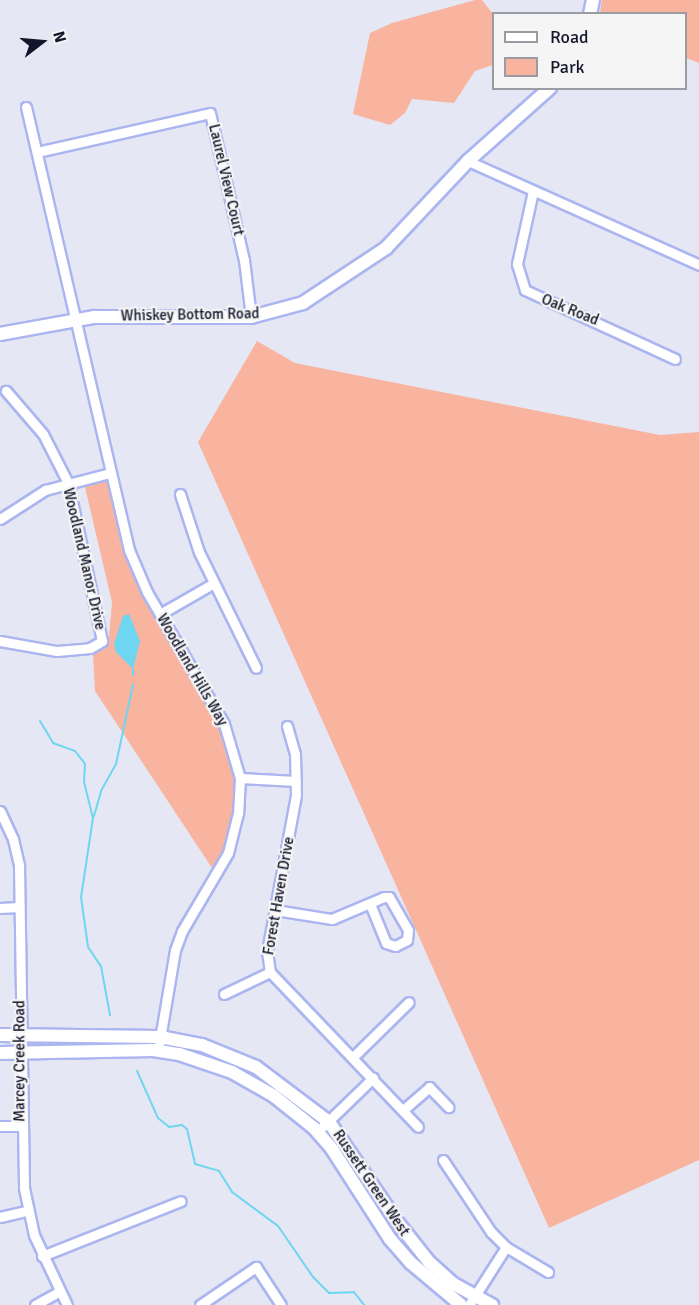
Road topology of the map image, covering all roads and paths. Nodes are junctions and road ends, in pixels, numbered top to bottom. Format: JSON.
{"nodes":[{"id":1,"x":548,"y":90,"type":"edge"},
{"id":2,"x":26,"y":107,"type":"dead end"},
{"id":3,"x":37,"y":152,"type":"junction"},
{"id":4,"x":468,"y":161,"type":"junction"},
{"id":5,"x":533,"y":191,"type":"junction"},
{"id":6,"x":699,"y":265,"type":"edge"},
{"id":7,"x":251,"y":317,"type":"junction"},
{"id":8,"x":75,"y":319,"type":"junction"},
{"id":9,"x":0,"y":334,"type":"edge"},
{"id":10,"x":675,"y":359,"type":"dead end"},
{"id":11,"x":6,"y":391,"type":"dead end"},
{"id":12,"x":110,"y":473,"type":"junction"},
{"id":13,"x":68,"y":483,"type":"junction"},
{"id":14,"x":180,"y":494,"type":"dead end"},
{"id":15,"x":2,"y":513,"type":"edge"},
{"id":16,"x":214,"y":583,"type":"junction"},
{"id":17,"x":160,"y":614,"type":"junction"},
{"id":18,"x":0,"y":641,"type":"edge"},
{"id":19,"x":256,"y":668,"type":"dead end"},
{"id":20,"x":287,"y":726,"type":"dead end"},
{"id":21,"x":240,"y":778,"type":"junction"},
{"id":22,"x":296,"y":781,"type":"junction"},
{"id":23,"x":0,"y":812,"type":"edge"},
{"id":24,"x":370,"y":904,"type":"junction"},
{"id":25,"x":19,"y":907,"type":"junction"},
{"id":26,"x":0,"y":908,"type":"edge"},
{"id":27,"x":275,"y":910,"type":"junction"},
{"id":28,"x":270,"y":972,"type":"junction"},
{"id":29,"x":224,"y":994,"type":"dead end"},
{"id":30,"x":409,"y":1002,"type":"dead end"},
{"id":31,"x":0,"y":1035,"type":"edge"},
{"id":32,"x":19,"y":1035,"type":"junction"},
{"id":33,"x":160,"y":1037,"type":"junction"},
{"id":34,"x":158,"y":1051,"type":"junction"},
{"id":35,"x":0,"y":1053,"type":"edge"},
{"id":36,"x":20,"y":1053,"type":"junction"},
{"id":37,"x":353,"y":1057,"type":"junction"},
{"id":38,"x":373,"y":1078,"type":"junction"},
{"id":39,"x":448,"y":1107,"type":"dead end"},
{"id":40,"x":403,"y":1110,"type":"junction"},
{"id":41,"x":329,"y":1122,"type":"junction"},
{"id":42,"x":0,"y":1126,"type":"edge"},
{"id":43,"x":20,"y":1126,"type":"junction"},
{"id":44,"x":418,"y":1127,"type":"dead end"},
{"id":45,"x":317,"y":1132,"type":"junction"},
{"id":46,"x":443,"y":1160,"type":"dead end"},
{"id":47,"x":181,"y":1201,"type":"dead end"},
{"id":48,"x":27,"y":1211,"type":"junction"},
{"id":49,"x":0,"y":1217,"type":"edge"},
{"id":50,"x":506,"y":1247,"type":"junction"},
{"id":51,"x":42,"y":1256,"type":"junction"},
{"id":52,"x":548,"y":1272,"type":"dead end"},
{"id":53,"x":58,"y":1292,"type":"junction"},
{"id":54,"x":472,"y":1301,"type":"edge"},
{"id":55,"x":35,"y":1305,"type":"edge"},
{"id":56,"x":67,"y":1305,"type":"edge"},
{"id":57,"x":200,"y":1305,"type":"edge"},
{"id":58,"x":281,"y":1305,"type":"edge"},
{"id":59,"x":462,"y":1305,"type":"edge"},
{"id":60,"x":492,"y":1305,"type":"edge"}],
"edges":[{"from":1,"to":4,"type":"street","name":"Whiskey Bottom Road"},
{"from":2,"to":3,"type":"street"},
{"from":3,"to":7,"type":"street","name":"Laurel View Court"},
{"from":3,"to":8,"type":"street"},
{"from":4,"to":5,"type":"street"},
{"from":4,"to":7,"type":"street","name":"Whiskey Bottom Road"},
{"from":5,"to":6,"type":"street"},
{"from":5,"to":10,"type":"street","name":"Oak Road"},
{"from":7,"to":8,"type":"street","name":"Whiskey Bottom Road"},
{"from":8,"to":9,"type":"street","name":"Whiskey Bottom Road"},
{"from":8,"to":12,"type":"street","name":"Woodland Hills Way"},
{"from":11,"to":13,"type":"street","name":"Woodland Manor Drive"},
{"from":12,"to":13,"type":"street"},
{"from":12,"to":17,"type":"street","name":"Woodland Hills Way"},
{"from":13,"to":15,"type":"street"},
{"from":13,"to":18,"type":"street","name":"Woodland Manor Drive"},
{"from":14,"to":16,"type":"street"},
{"from":16,"to":17,"type":"street"},
{"from":16,"to":19,"type":"street"},
{"from":17,"to":21,"type":"street","name":"Woodland Hills Way"},
{"from":20,"to":22,"type":"street","name":"Forest Haven Drive"},
{"from":21,"to":22,"type":"street"},
{"from":21,"to":33,"type":"street","name":"Woodland Hills Way"},
{"from":22,"to":27,"type":"street","name":"Forest Haven Drive"},
{"from":23,"to":25,"type":"street","name":"Marcey Creek Road"},
{"from":24,"to":24,"type":"street"},
{"from":24,"to":27,"type":"street"},
{"from":25,"to":26,"type":"street"},
{"from":25,"to":32,"type":"street","name":"Marcey Creek Road"},
{"from":27,"to":28,"type":"street","name":"Forest Haven Drive"},
{"from":28,"to":29,"type":"street"},
{"from":28,"to":37,"type":"street","name":"Forest Haven Drive"},
{"from":30,"to":37,"type":"street"},
{"from":31,"to":32,"type":"street","name":"Russett Green West"},
{"from":32,"to":33,"type":"street","name":"Russett Green West"},
{"from":32,"to":36,"type":"street","name":"Marcey Creek Road"},
{"from":33,"to":34,"type":"street","name":"Woodland Hills Way"},
{"from":33,"to":41,"type":"street","name":"Russett Green West"},
{"from":34,"to":36,"type":"street","name":"Russett Green West"},
{"from":34,"to":45,"type":"street","name":"Russett Green West"},
{"from":35,"to":36,"type":"street","name":"Russett Green West"},
{"from":36,"to":43,"type":"street","name":"Marcey Creek Road"},
{"from":37,"to":38,"type":"street","name":"Forest Haven Drive"},
{"from":38,"to":40,"type":"street","name":"Forest Haven Drive"},
{"from":38,"to":41,"type":"street"},
{"from":39,"to":40,"type":"street"},
{"from":40,"to":44,"type":"street","name":"Forest Haven Drive"},
{"from":41,"to":45,"type":"street"},
{"from":41,"to":54,"type":"street","name":"Russett Green West"},
{"from":42,"to":43,"type":"street"},
{"from":43,"to":48,"type":"street","name":"Marcey Creek Road"},
{"from":45,"to":59,"type":"street","name":"Russett Green West"},
{"from":46,"to":50,"type":"street"},
{"from":47,"to":51,"type":"street"},
{"from":48,"to":49,"type":"street"},
{"from":48,"to":51,"type":"street","name":"Marcey Creek Road"},
{"from":50,"to":52,"type":"street"},
{"from":50,"to":54,"type":"street"},
{"from":51,"to":53,"type":"street","name":"Marcey Creek Road"},
{"from":53,"to":55,"type":"street"},
{"from":53,"to":56,"type":"street","name":"Marcey Creek Road"},
{"from":54,"to":60,"type":"street","name":"Russett Green West"},
{"from":57,"to":58,"type":"street"}]}
